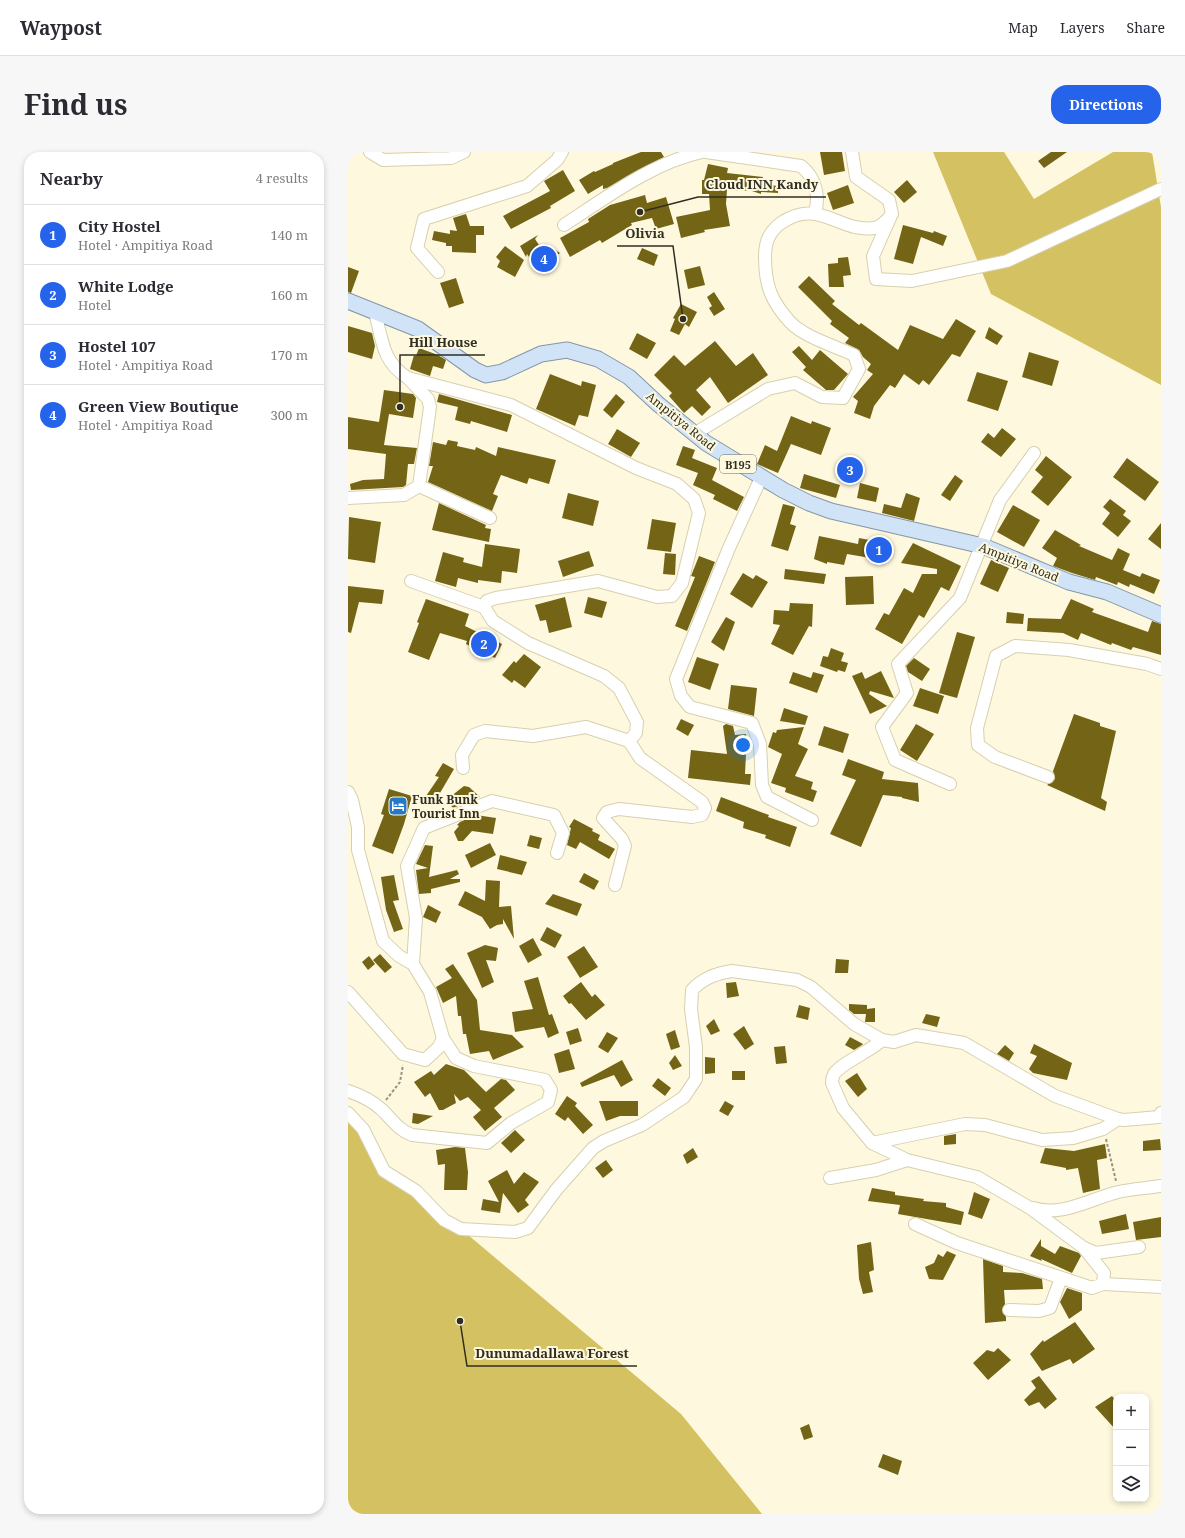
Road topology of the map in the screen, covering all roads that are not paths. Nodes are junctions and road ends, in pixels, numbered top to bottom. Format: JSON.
{"nodes":[{"id":1,"x":370,"y":152,"type":"edge"},
{"id":2,"x":464,"y":152,"type":"edge"},
{"id":3,"x":562,"y":152,"type":"edge"},
{"id":4,"x":702,"y":152,"type":"edge"},
{"id":5,"x":706,"y":152,"type":"edge"},
{"id":6,"x":852,"y":152,"type":"edge"},
{"id":7,"x":755,"y":155,"type":"edge"},
{"id":8,"x":1161,"y":189,"type":"edge"},
{"id":9,"x":815,"y":213,"type":"junction"},
{"id":10,"x":892,"y":214,"type":"junction"},
{"id":11,"x":564,"y":225,"type":"dead end"},
{"id":12,"x":438,"y":272,"type":"dead end"},
{"id":13,"x":348,"y":301,"type":"edge"},
{"id":14,"x":375,"y":312,"type":"junction"},
{"id":15,"x":408,"y":378,"type":"junction"},
{"id":16,"x":694,"y":434,"type":"junction"},
{"id":17,"x":1034,"y":453,"type":"dead end"},
{"id":18,"x":761,"y":478,"type":"junction"},
{"id":19,"x":419,"y":486,"type":"junction"},
{"id":20,"x":348,"y":498,"type":"edge"},
{"id":21,"x":490,"y":518,"type":"dead end"},
{"id":22,"x":983,"y":546,"type":"junction"},
{"id":23,"x":412,"y":581,"type":"dead end"},
{"id":24,"x":484,"y":607,"type":"junction"},
{"id":25,"x":1161,"y":615,"type":"edge"},
{"id":26,"x":1161,"y":669,"type":"edge"},
{"id":27,"x":629,"y":741,"type":"junction"},
{"id":28,"x":463,"y":768,"type":"dead end"},
{"id":29,"x":1048,"y":777,"type":"dead end"},
{"id":30,"x":950,"y":784,"type":"dead end"},
{"id":31,"x":348,"y":792,"type":"edge"},
{"id":32,"x":812,"y":820,"type":"dead end"},
{"id":33,"x":557,"y":853,"type":"dead end"},
{"id":34,"x":615,"y":885,"type":"dead end"},
{"id":35,"x":414,"y":964,"type":"junction"},
{"id":36,"x":348,"y":992,"type":"edge"},
{"id":37,"x":443,"y":1038,"type":"junction"},
{"id":38,"x":882,"y":1040,"type":"junction"},
{"id":39,"x":348,"y":1091,"type":"edge"},
{"id":40,"x":348,"y":1113,"type":"edge"},
{"id":41,"x":1161,"y":1113,"type":"edge"},
{"id":42,"x":1118,"y":1119,"type":"junction"},
{"id":43,"x":872,"y":1143,"type":"junction"},
{"id":44,"x":906,"y":1160,"type":"junction"},
{"id":45,"x":830,"y":1178,"type":"dead end"},
{"id":46,"x":1161,"y":1186,"type":"edge"},
{"id":47,"x":1030,"y":1208,"type":"junction"},
{"id":48,"x":915,"y":1224,"type":"dead end"},
{"id":49,"x":1139,"y":1247,"type":"dead end"},
{"id":50,"x":1084,"y":1248,"type":"junction"},
{"id":51,"x":1061,"y":1278,"type":"junction"},
{"id":52,"x":1103,"y":1284,"type":"junction"},
{"id":53,"x":1161,"y":1287,"type":"edge"},
{"id":54,"x":1009,"y":1310,"type":"dead end"}],
"edges":[{"from":1,"to":2,"type":"street"},
{"from":3,"to":12,"type":"street"},
{"from":4,"to":11,"type":"street"},
{"from":5,"to":7,"type":"street"},
{"from":6,"to":10,"type":"street"},
{"from":7,"to":9,"type":"street"},
{"from":8,"to":10,"type":"street"},
{"from":9,"to":10,"type":"street"},
{"from":9,"to":16,"type":"street"},
{"from":13,"to":14,"type":"main road","name":"Ampitiya Road","number":"B195"},
{"from":14,"to":15,"type":"street"},
{"from":14,"to":16,"type":"main road","name":"Ampitiya Road","number":"B195"},
{"from":15,"to":19,"type":"street"},
{"from":15,"to":24,"type":"street"},
{"from":16,"to":18,"type":"main road","name":"Ampitiya Road","number":"B195"},
{"from":17,"to":22,"type":"street"},
{"from":18,"to":22,"type":"main road","name":"Ampitiya Road","number":"B195"},
{"from":18,"to":32,"type":"street"},
{"from":19,"to":20,"type":"street"},
{"from":19,"to":21,"type":"street"},
{"from":22,"to":25,"type":"main road","name":"Ampitiya Road","number":"B195"},
{"from":22,"to":30,"type":"street"},
{"from":23,"to":24,"type":"street"},
{"from":24,"to":27,"type":"street"},
{"from":26,"to":29,"type":"street"},
{"from":27,"to":28,"type":"street"},
{"from":27,"to":34,"type":"street"},
{"from":31,"to":35,"type":"street"},
{"from":33,"to":35,"type":"street"},
{"from":35,"to":37,"type":"street"},
{"from":36,"to":37,"type":"street"},
{"from":37,"to":39,"type":"street"},
{"from":38,"to":40,"type":"street"},
{"from":38,"to":42,"type":"street"},
{"from":38,"to":43,"type":"street"},
{"from":41,"to":42,"type":"street"},
{"from":42,"to":43,"type":"street"},
{"from":43,"to":44,"type":"street"},
{"from":44,"to":45,"type":"street"},
{"from":44,"to":47,"type":"street"},
{"from":46,"to":47,"type":"street"},
{"from":47,"to":50,"type":"street"},
{"from":48,"to":51,"type":"street"},
{"from":49,"to":50,"type":"street"},
{"from":50,"to":52,"type":"street"},
{"from":51,"to":52,"type":"street"},
{"from":51,"to":54,"type":"street"},
{"from":52,"to":53,"type":"street"}]}
